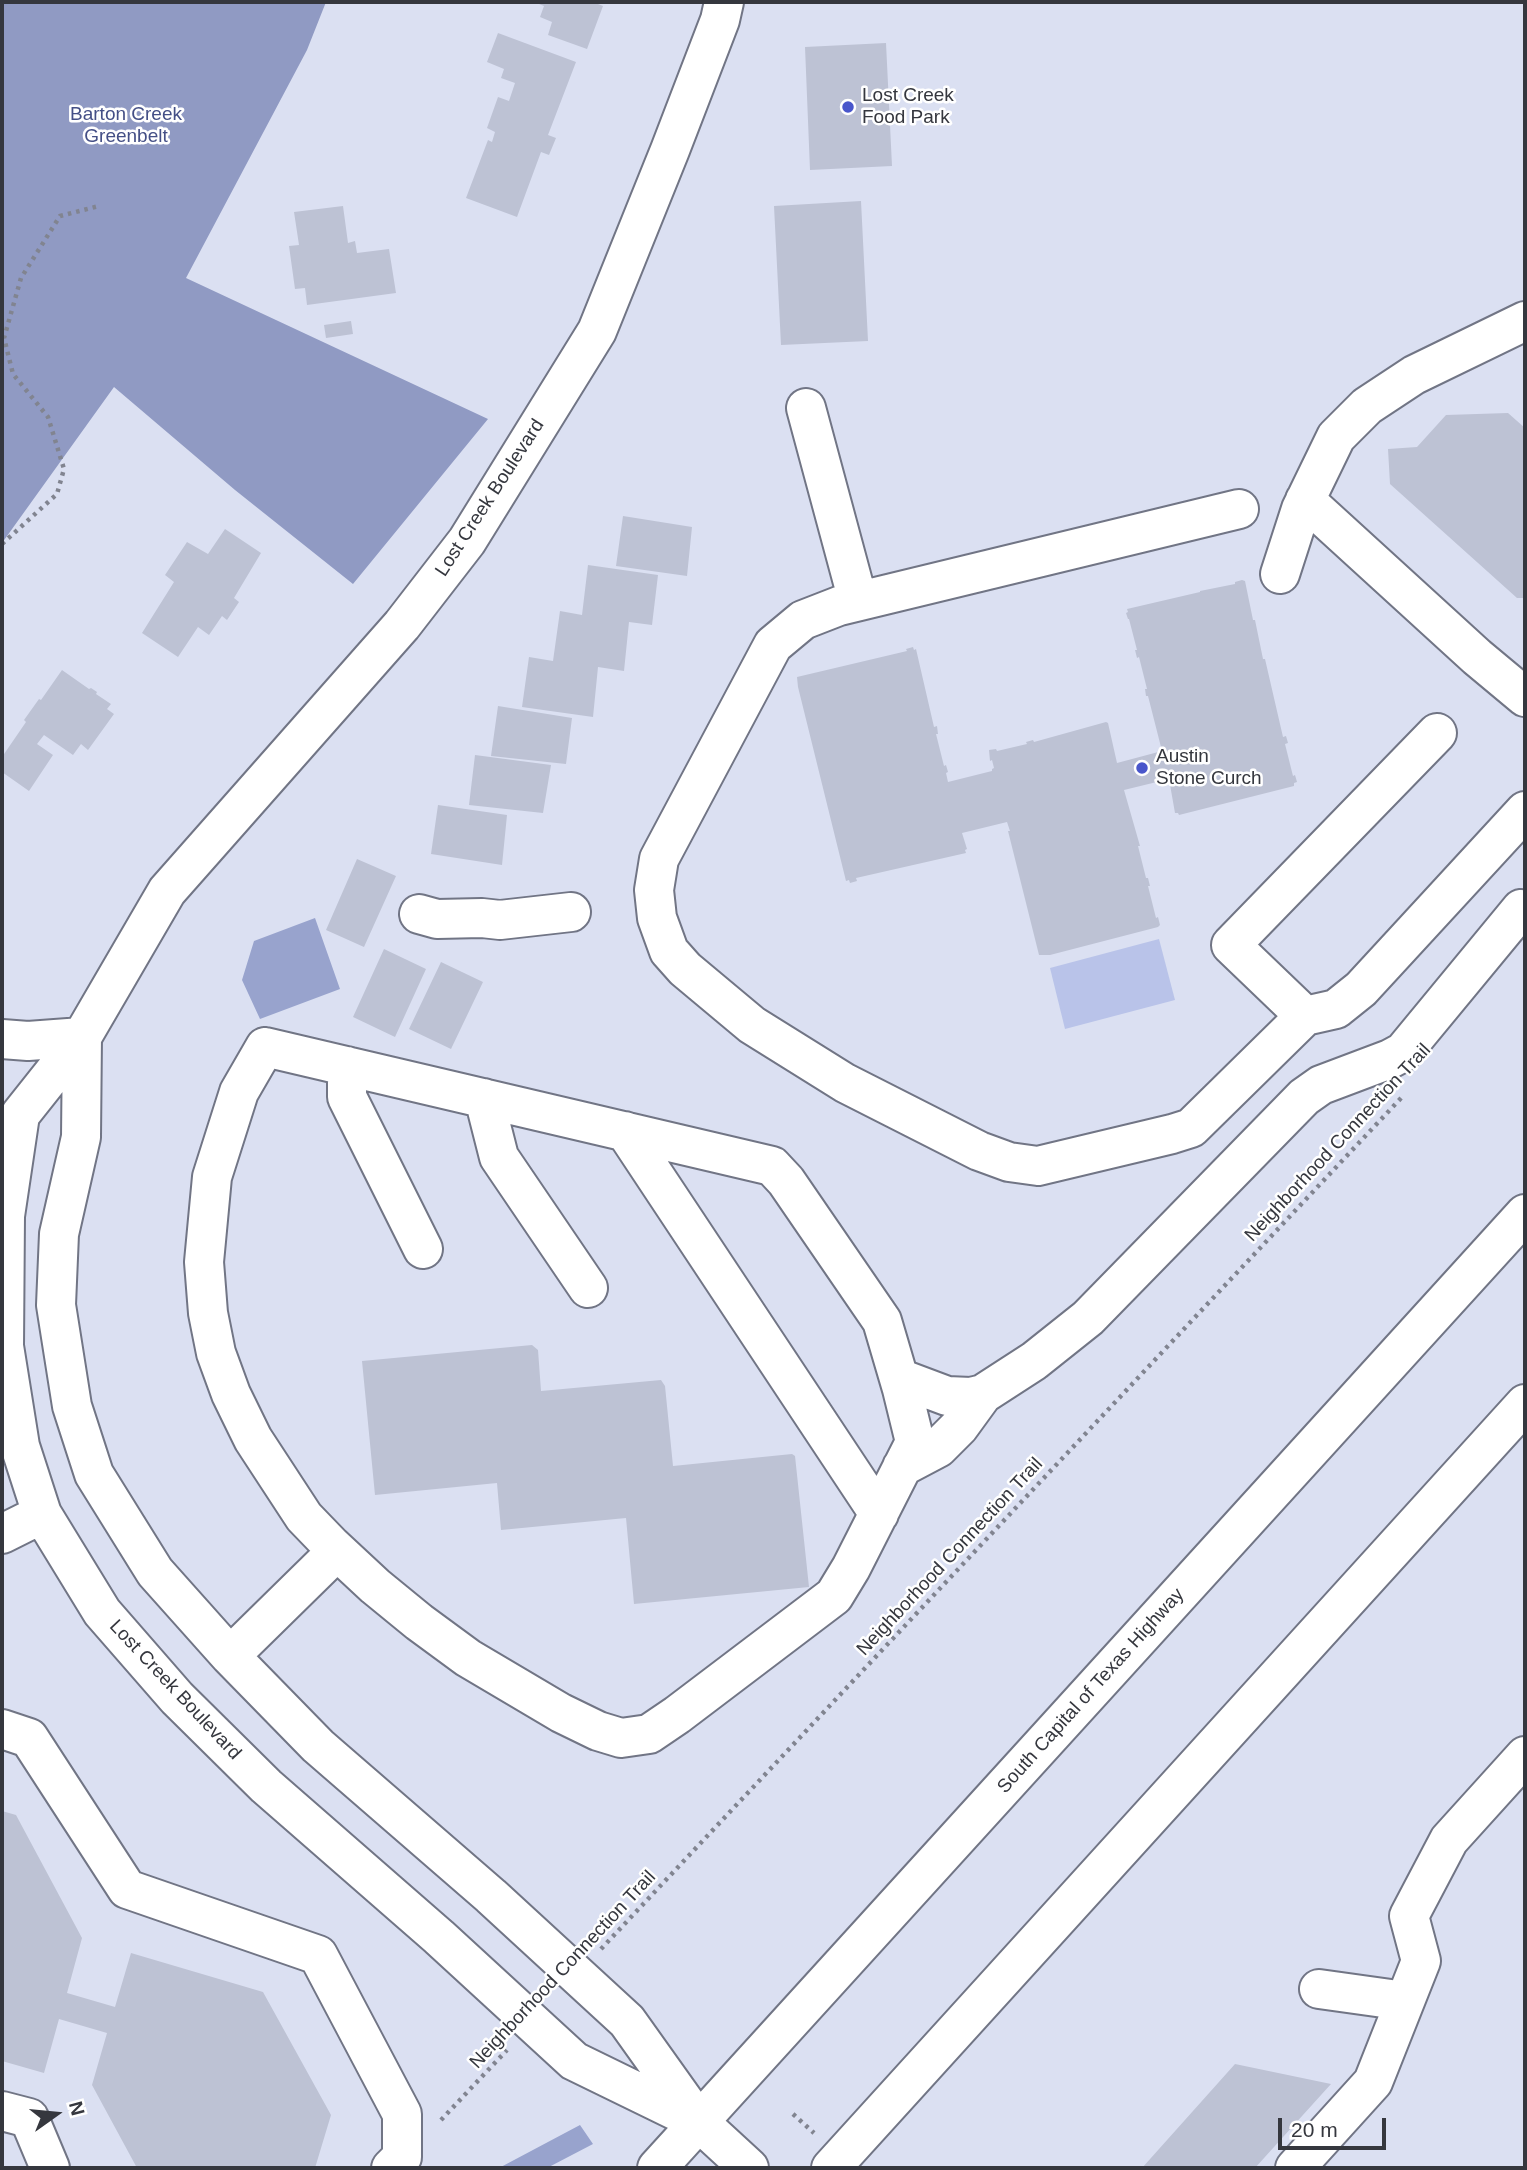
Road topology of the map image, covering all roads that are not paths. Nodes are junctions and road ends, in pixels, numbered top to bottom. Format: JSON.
{"nodes":[{"id":1,"x":724,"y":2,"type":"edge"},
{"id":2,"x":1525,"y":321,"type":"edge"},
{"id":3,"x":806,"y":408,"type":"dead end"},
{"id":4,"x":1306,"y":499,"type":"junction"},
{"id":5,"x":1239,"y":509,"type":"dead end"},
{"id":6,"x":1280,"y":574,"type":"dead end"},
{"id":7,"x":859,"y":601,"type":"junction"},
{"id":8,"x":1525,"y":696,"type":"edge"},
{"id":9,"x":1437,"y":733,"type":"dead end"},
{"id":10,"x":1525,"y":811,"type":"edge"},
{"id":11,"x":1524,"y":907,"type":"edge"},
{"id":12,"x":571,"y":912,"type":"dead end"},
{"id":13,"x":419,"y":914,"type":"dead end"},
{"id":14,"x":1305,"y":1016,"type":"junction"},
{"id":15,"x":82,"y":1037,"type":"junction"},
{"id":16,"x":2,"y":1039,"type":"edge"},
{"id":17,"x":347,"y":1066,"type":"junction"},
{"id":18,"x":484,"y":1098,"type":"junction"},
{"id":19,"x":625,"y":1131,"type":"junction"},
{"id":20,"x":1525,"y":1214,"type":"edge"},
{"id":21,"x":423,"y":1249,"type":"dead end"},
{"id":22,"x":588,"y":1288,"type":"dead end"},
{"id":23,"x":900,"y":1378,"type":"junction"},
{"id":24,"x":984,"y":1394,"type":"junction"},
{"id":25,"x":1525,"y":1404,"type":"edge"},
{"id":26,"x":902,"y":1467,"type":"junction"},
{"id":27,"x":42,"y":1514,"type":"junction"},
{"id":28,"x":879,"y":1514,"type":"junction"},
{"id":29,"x":2,"y":1534,"type":"edge"},
{"id":30,"x":337,"y":1551,"type":"junction"},
{"id":31,"x":229,"y":1656,"type":"junction"},
{"id":32,"x":2,"y":1729,"type":"edge"},
{"id":33,"x":1525,"y":1756,"type":"edge"},
{"id":34,"x":1319,"y":1989,"type":"dead end"},
{"id":35,"x":1405,"y":2001,"type":"junction"},
{"id":36,"x":2,"y":2111,"type":"edge"},
{"id":37,"x":699,"y":2122,"type":"junction"},
{"id":38,"x":824,"y":2152,"type":"edge"},
{"id":39,"x":50,"y":2168,"type":"edge"},
{"id":40,"x":391,"y":2168,"type":"edge"},
{"id":41,"x":657,"y":2168,"type":"edge"},
{"id":42,"x":749,"y":2168,"type":"edge"},
{"id":43,"x":1295,"y":2168,"type":"edge"}],
"edges":[{"from":1,"to":15,"type":"main road","name":"Lost Creek Boulevard"},
{"from":2,"to":4,"type":"main road"},
{"from":3,"to":7,"type":"main road"},
{"from":4,"to":6,"type":"main road"},
{"from":4,"to":8,"type":"main road"},
{"from":5,"to":7,"type":"main road"},
{"from":7,"to":14,"type":"main road"},
{"from":9,"to":14,"type":"main road"},
{"from":10,"to":14,"type":"main road"},
{"from":11,"to":24,"type":"main road"},
{"from":12,"to":13,"type":"main road"},
{"from":15,"to":16,"type":"main road"},
{"from":15,"to":27,"type":"main road","name":"Lost Creek Boulevard"},
{"from":15,"to":31,"type":"main road","name":"Lost Creek Boulevard"},
{"from":17,"to":18,"type":"main road"},
{"from":17,"to":21,"type":"main road"},
{"from":17,"to":30,"type":"main road"},
{"from":18,"to":19,"type":"main road"},
{"from":18,"to":22,"type":"main road"},
{"from":19,"to":23,"type":"main road"},
{"from":19,"to":28,"type":"main road"},
{"from":20,"to":37,"type":"main road","name":"South Capital of Texas Highway"},
{"from":23,"to":24,"type":"main road"},
{"from":23,"to":26,"type":"main road"},
{"from":24,"to":26,"type":"main road"},
{"from":25,"to":38,"type":"main road"},
{"from":26,"to":28,"type":"main road"},
{"from":27,"to":29,"type":"main road"},
{"from":27,"to":37,"type":"main road","name":"Lost Creek Boulevard"},
{"from":28,"to":30,"type":"main road"},
{"from":30,"to":31,"type":"main road"},
{"from":31,"to":37,"type":"main road","name":"Lost Creek Boulevard"},
{"from":32,"to":40,"type":"main road"},
{"from":33,"to":35,"type":"main road"},
{"from":34,"to":35,"type":"main road"},
{"from":35,"to":43,"type":"main road"},
{"from":36,"to":39,"type":"main road"},
{"from":37,"to":41,"type":"main road","name":"South Capital of Texas Highway"},
{"from":37,"to":42,"type":"main road","name":"Lost Creek Boulevard"}]}
